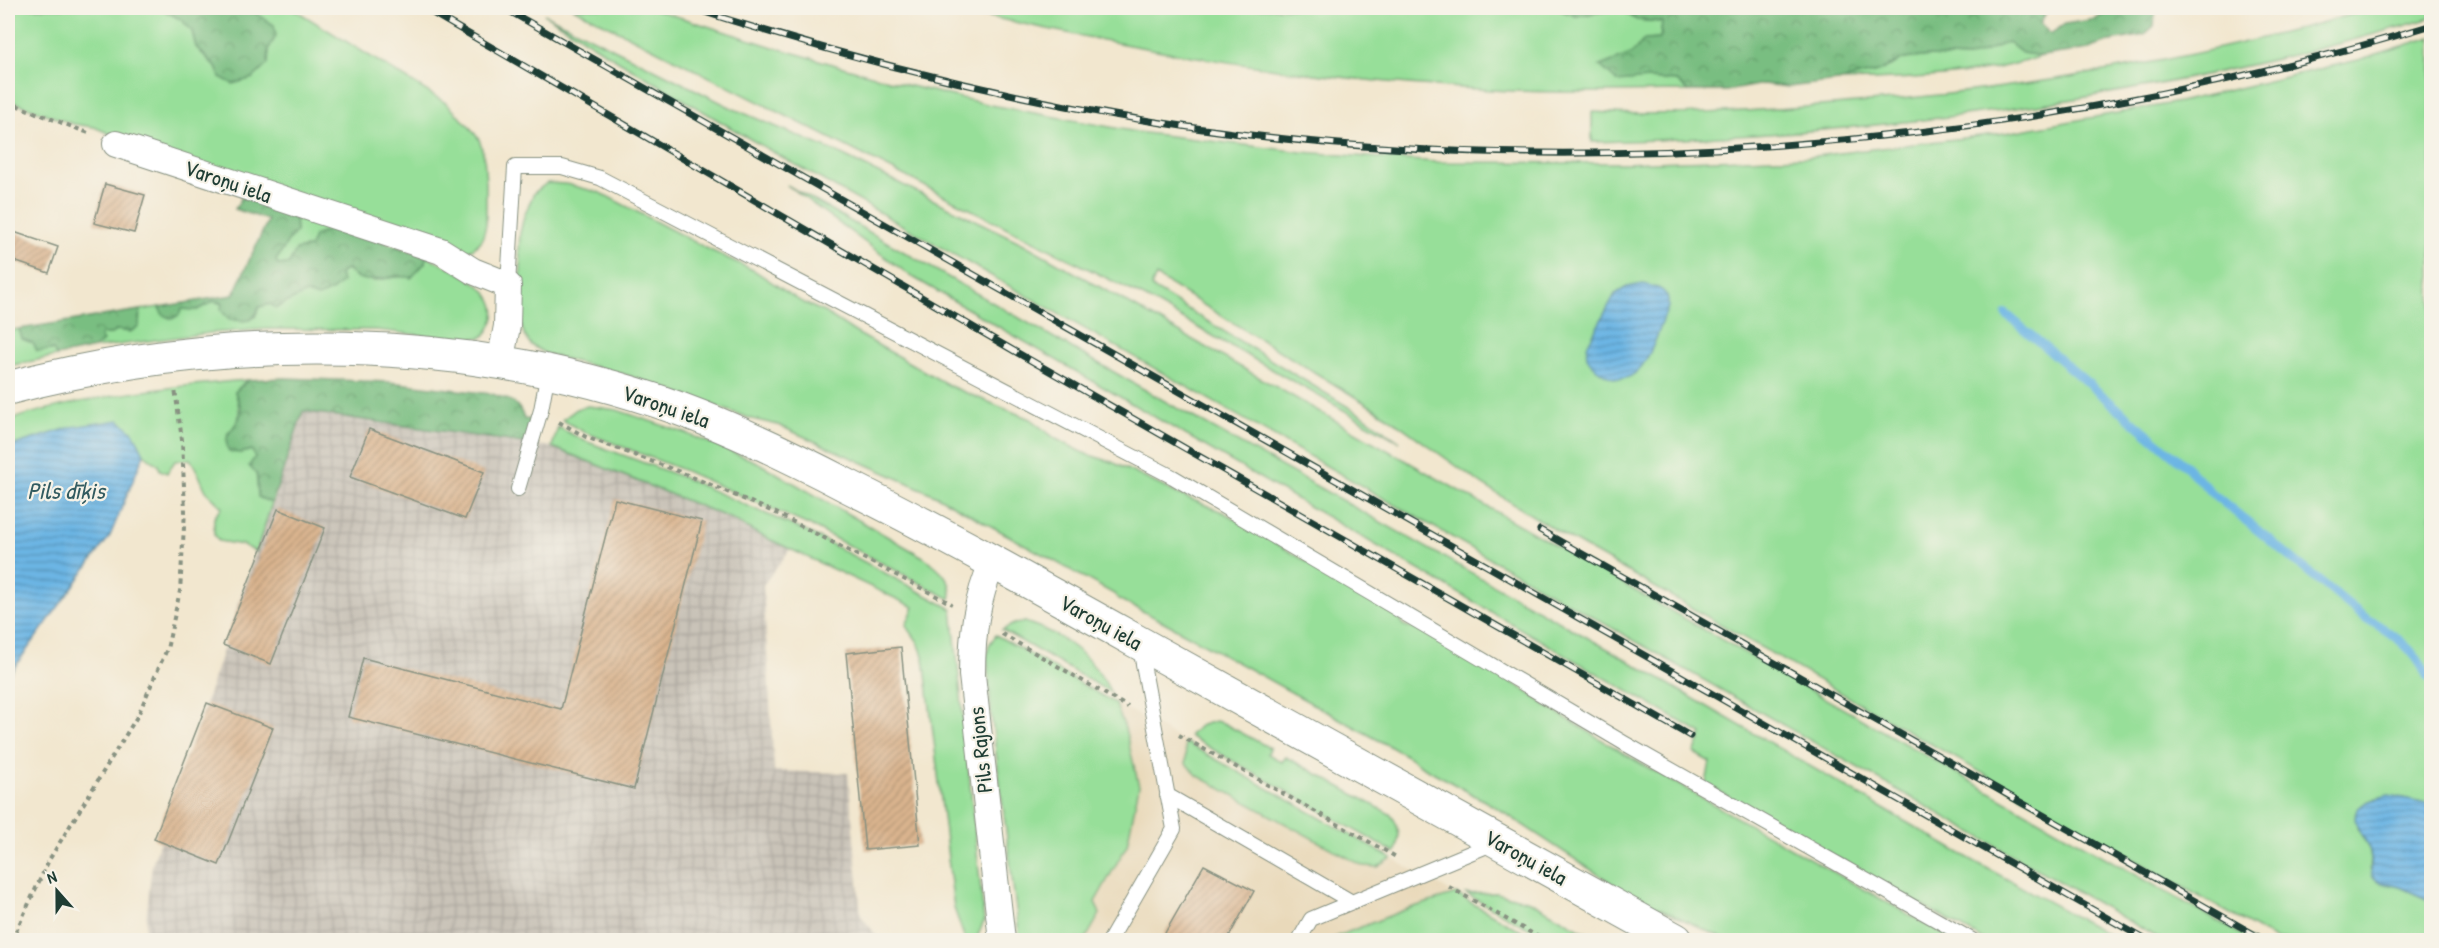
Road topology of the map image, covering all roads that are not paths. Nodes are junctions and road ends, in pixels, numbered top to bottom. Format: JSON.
{"nodes":[{"id":1,"x":116,"y":144,"type":"road end"},
{"id":2,"x":508,"y":285,"type":"junction"},
{"id":3,"x":500,"y":363,"type":"junction"},
{"id":4,"x":548,"y":372,"type":"junction"},
{"id":5,"x":8,"y":388,"type":"edge"},
{"id":6,"x":518,"y":489,"type":"dead end"},
{"id":7,"x":993,"y":562,"type":"junction"},
{"id":8,"x":1139,"y":643,"type":"junction"},
{"id":9,"x":1167,"y":795,"type":"junction"},
{"id":10,"x":1497,"y":841,"type":"junction"},
{"id":11,"x":1353,"y":902,"type":"junction"},
{"id":12,"x":1002,"y":940,"type":"edge"},
{"id":13,"x":1110,"y":940,"type":"edge"},
{"id":14,"x":1299,"y":940,"type":"edge"},
{"id":15,"x":1676,"y":940,"type":"edge"},
{"id":16,"x":1972,"y":940,"type":"edge"}],
"edges":[{"from":1,"to":2,"type":"street","name":"Varoņu iela"},
{"from":2,"to":3,"type":"street"},
{"from":2,"to":16,"type":"lane"},
{"from":3,"to":4,"type":"highway","name":"Varoņu iela"},
{"from":3,"to":5,"type":"highway","name":"Varoņu iela"},
{"from":4,"to":6,"type":"lane"},
{"from":4,"to":7,"type":"highway","name":"Varoņu iela"},
{"from":7,"to":8,"type":"highway","name":"Varoņu iela"},
{"from":7,"to":12,"type":"street","name":"Pils Rajons"},
{"from":8,"to":9,"type":"lane"},
{"from":8,"to":10,"type":"highway","name":"Varoņu iela"},
{"from":9,"to":11,"type":"lane"},
{"from":9,"to":13,"type":"lane"},
{"from":10,"to":11,"type":"lane"},
{"from":10,"to":15,"type":"highway","name":"Varoņu iela"},
{"from":11,"to":14,"type":"lane"}]}
